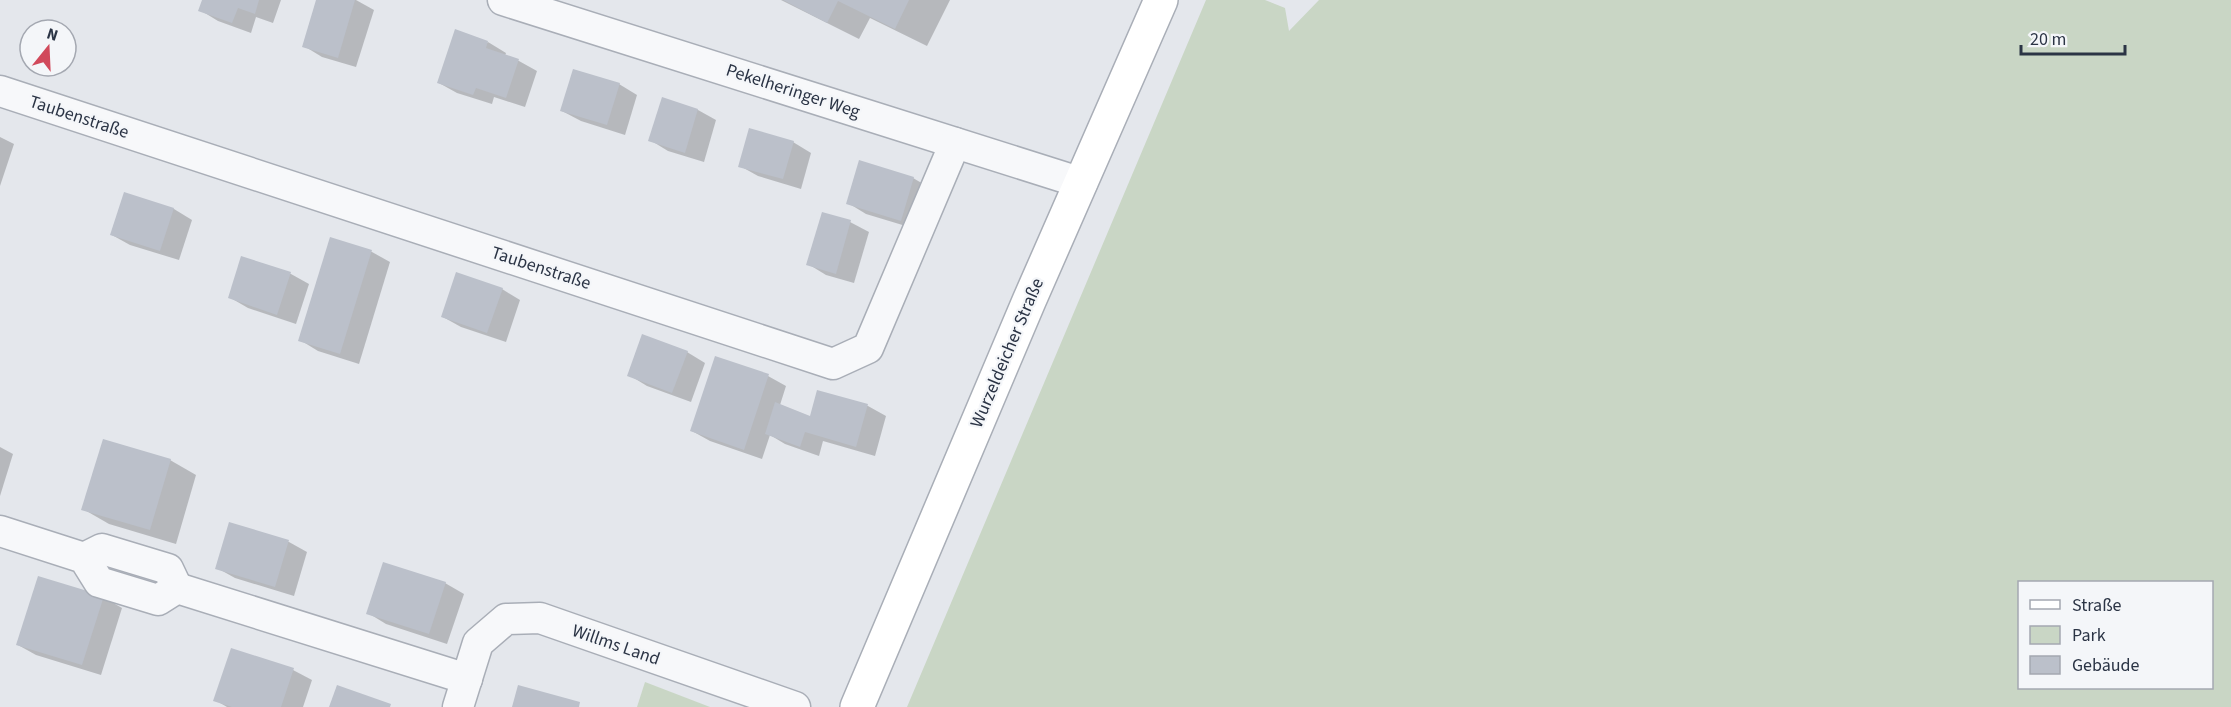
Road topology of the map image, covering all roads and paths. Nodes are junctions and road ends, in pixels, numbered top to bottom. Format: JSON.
{"nodes":[{"id":1,"x":504,"y":0,"type":"edge"},
{"id":2,"x":1161,"y":0,"type":"edge"},
{"id":3,"x":0,"y":91,"type":"edge"},
{"id":4,"x":955,"y":142,"type":"junction"},
{"id":5,"x":1082,"y":183,"type":"junction"},
{"id":6,"x":0,"y":531,"type":"edge"},
{"id":7,"x":467,"y":679,"type":"junction"},
{"id":8,"x":458,"y":707,"type":"edge"},
{"id":9,"x":795,"y":707,"type":"edge"},
{"id":10,"x":857,"y":707,"type":"edge"}],
"edges":[{"from":1,"to":4,"type":"street","name":"Pekelheringer Weg"},
{"from":2,"to":5,"type":"main road","name":"Wurzeldeicher Straße"},
{"from":3,"to":4,"type":"street","name":"Taubenstraße"},
{"from":4,"to":5,"type":"street","name":"Pekelheringer Weg"},
{"from":5,"to":10,"type":"main road","name":"Wurzeldeicher Straße"},
{"from":6,"to":7,"type":"street"},
{"from":7,"to":8,"type":"street","name":"Willms Land"},
{"from":7,"to":9,"type":"street","name":"Willms Land"}]}
